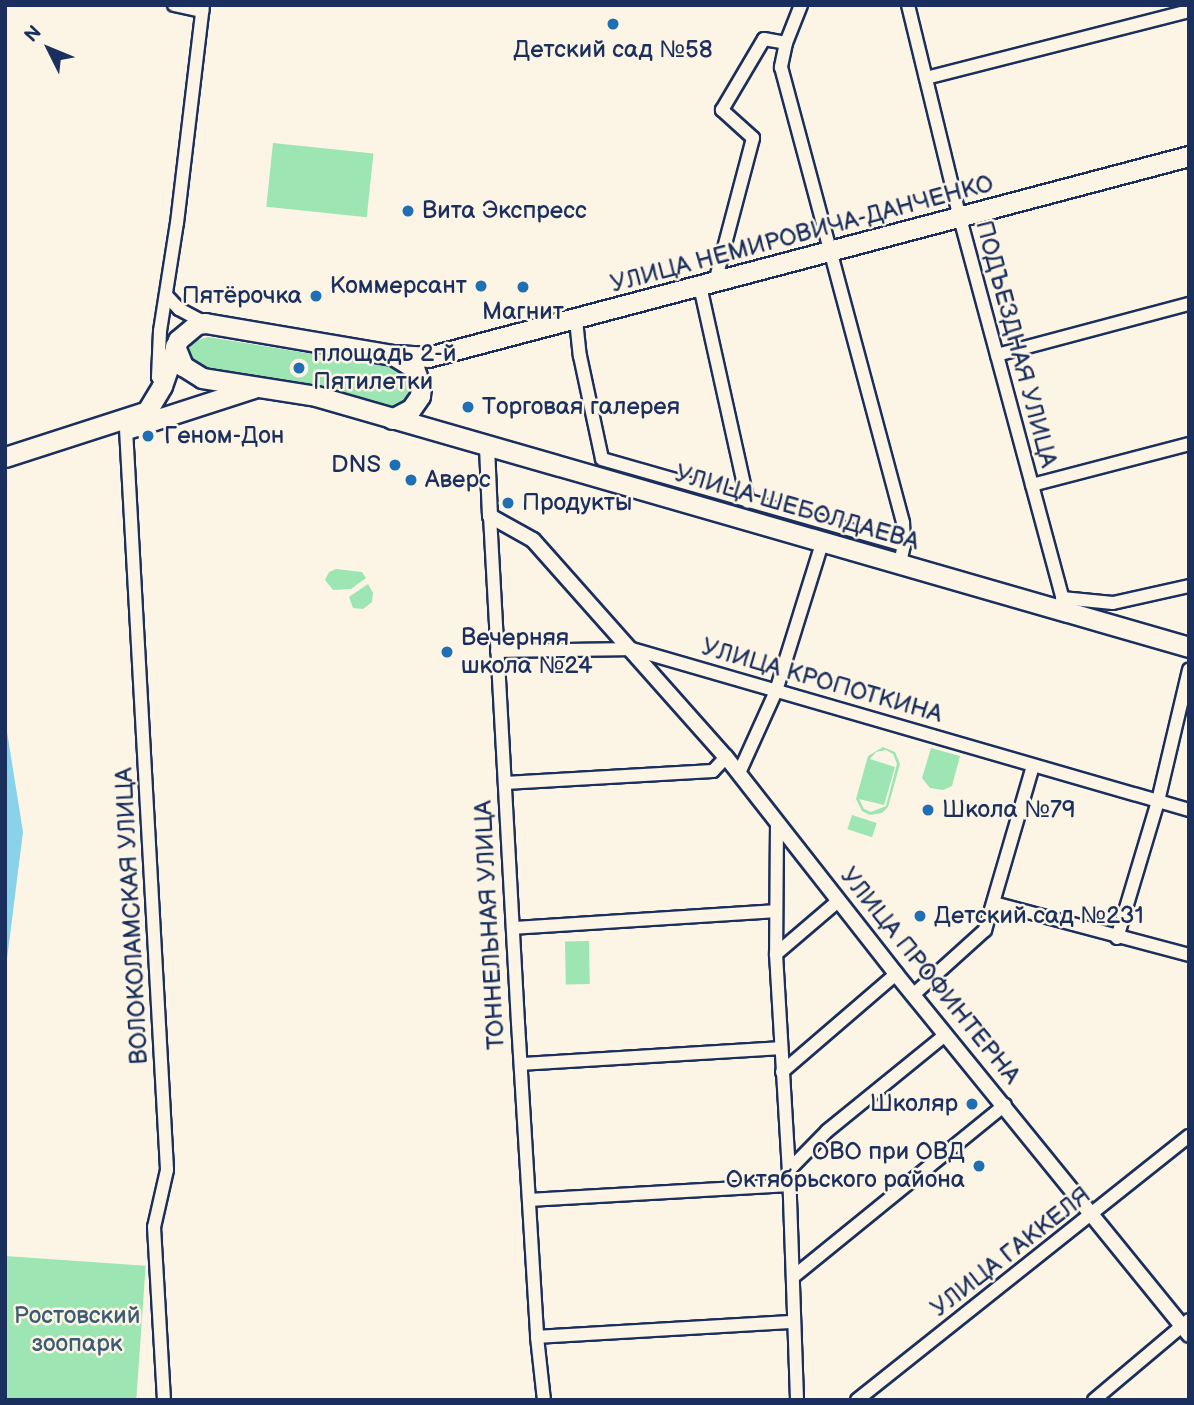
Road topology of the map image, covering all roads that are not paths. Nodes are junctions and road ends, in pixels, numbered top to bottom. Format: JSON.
{"nodes":[{"id":1,"x":174,"y":5,"type":"edge"},
{"id":2,"x":801,"y":5,"type":"edge"},
{"id":3,"x":908,"y":5,"type":"edge"},
{"id":4,"x":202,"y":8,"type":"edge"},
{"id":5,"x":1189,"y":11,"type":"edge"},
{"id":6,"x":786,"y":43,"type":"junction"},
{"id":7,"x":926,"y":78,"type":"junction"},
{"id":8,"x":1189,"y":156,"type":"edge"},
{"id":9,"x":960,"y":218,"type":"junction"},
{"id":10,"x":831,"y":252,"type":"junction"},
{"id":11,"x":707,"y":284,"type":"junction"},
{"id":12,"x":166,"y":295,"type":"junction"},
{"id":13,"x":1189,"y":304,"type":"edge"},
{"id":14,"x":163,"y":315,"type":"junction"},
{"id":15,"x":576,"y":320,"type":"junction"},
{"id":16,"x":205,"y":323,"type":"junction"},
{"id":17,"x":175,"y":346,"type":"junction"},
{"id":18,"x":393,"y":355,"type":"junction"},
{"id":19,"x":997,"y":355,"type":"junction"},
{"id":20,"x":162,"y":386,"type":"junction"},
{"id":21,"x":262,"y":386,"type":"junction"},
{"id":22,"x":392,"y":418,"type":"junction"},
{"id":23,"x":132,"y":424,"type":"junction"},
{"id":24,"x":1189,"y":444,"type":"edge"},
{"id":25,"x":487,"y":447,"type":"junction"},
{"id":26,"x":5,"y":457,"type":"edge"},
{"id":27,"x":5,"y":468,"type":"edge"},
{"id":28,"x":1032,"y":485,"type":"junction"},
{"id":29,"x":748,"y":502,"type":"junction"},
{"id":30,"x":490,"y":516,"type":"junction"},
{"id":31,"x":823,"y":540,"type":"junction"},
{"id":32,"x":902,"y":554,"type":"junction"},
{"id":33,"x":1189,"y":586,"type":"edge"},
{"id":34,"x":1064,"y":604,"type":"junction"},
{"id":35,"x":1189,"y":646,"type":"edge"},
{"id":36,"x":632,"y":649,"type":"junction"},
{"id":37,"x":497,"y":651,"type":"junction"},
{"id":38,"x":1189,"y":670,"type":"edge"},
{"id":39,"x":776,"y":691,"type":"junction"},
{"id":40,"x":726,"y":757,"type":"junction"},
{"id":41,"x":1033,"y":765,"type":"junction"},
{"id":42,"x":739,"y":773,"type":"junction"},
{"id":43,"x":505,"y":783,"type":"junction"},
{"id":44,"x":1158,"y":801,"type":"junction"},
{"id":45,"x":1189,"y":810,"type":"edge"},
{"id":46,"x":777,"y":822,"type":"junction"},
{"id":47,"x":838,"y":901,"type":"junction"},
{"id":48,"x":993,"y":903,"type":"junction"},
{"id":49,"x":775,"y":911,"type":"junction"},
{"id":50,"x":513,"y":928,"type":"junction"},
{"id":51,"x":1117,"y":938,"type":"junction"},
{"id":52,"x":776,"y":954,"type":"junction"},
{"id":53,"x":1189,"y":955,"type":"edge"},
{"id":54,"x":896,"y":974,"type":"junction"},
{"id":55,"x":913,"y":995,"type":"junction"},
{"id":56,"x":945,"y":1035,"type":"junction"},
{"id":57,"x":781,"y":1048,"type":"junction"},
{"id":58,"x":521,"y":1064,"type":"junction"},
{"id":59,"x":782,"y":1072,"type":"junction"},
{"id":60,"x":1005,"y":1105,"type":"junction"},
{"id":61,"x":1189,"y":1136,"type":"edge"},
{"id":62,"x":789,"y":1170,"type":"junction"},
{"id":63,"x":789,"y":1185,"type":"junction"},
{"id":64,"x":530,"y":1200,"type":"junction"},
{"id":65,"x":1091,"y":1216,"type":"junction"},
{"id":66,"x":793,"y":1277,"type":"junction"},
{"id":67,"x":793,"y":1322,"type":"junction"},
{"id":68,"x":1186,"y":1327,"type":"edge"},
{"id":69,"x":537,"y":1337,"type":"junction"},
{"id":70,"x":164,"y":1400,"type":"edge"},
{"id":71,"x":544,"y":1400,"type":"edge"},
{"id":72,"x":797,"y":1400,"type":"edge"},
{"id":73,"x":857,"y":1400,"type":"edge"},
{"id":74,"x":1094,"y":1400,"type":"edge"}],
"edges":[{"from":1,"to":4,"type":"street"},
{"from":2,"to":6,"type":"street"},
{"from":3,"to":7,"type":"street","name":"ПОДЪЕЗДНАЯ УЛИЦА"},
{"from":4,"to":12,"type":"street"},
{"from":5,"to":7,"type":"street"},
{"from":6,"to":10,"type":"street"},
{"from":6,"to":11,"type":"street"},
{"from":7,"to":9,"type":"street","name":"ПОДЪЕЗДНАЯ УЛИЦА"},
{"from":8,"to":9,"type":"main road","name":"УЛИЦА НЕМИРОВИЧА-ДАНЧЕНКО"},
{"from":9,"to":10,"type":"main road","name":"УЛИЦА НЕМИРОВИЧА-ДАНЧЕНКО"},
{"from":9,"to":19,"type":"street","name":"ПОДЪЕЗДНАЯ УЛИЦА"},
{"from":10,"to":11,"type":"main road","name":"УЛИЦА НЕМИРОВИЧА-ДАНЧЕНКО"},
{"from":10,"to":32,"type":"street"},
{"from":11,"to":15,"type":"main road","name":"УЛИЦА НЕМИРОВИЧА-ДАНЧЕНКО"},
{"from":11,"to":29,"type":"street"},
{"from":12,"to":14,"type":"street"},
{"from":12,"to":16,"type":"street"},
{"from":13,"to":19,"type":"street"},
{"from":14,"to":17,"type":"street"},
{"from":14,"to":20,"type":"street"},
{"from":15,"to":18,"type":"main road","name":"УЛИЦА НЕМИРОВИЧА-ДАНЧЕНКО"},
{"from":15,"to":29,"type":"street"},
{"from":16,"to":17,"type":"main road"},
{"from":16,"to":18,"type":"main road"},
{"from":17,"to":20,"type":"main road"},
{"from":17,"to":21,"type":"main road"},
{"from":18,"to":22,"type":"main road"},
{"from":19,"to":28,"type":"street","name":"ПОДЪЕЗДНАЯ УЛИЦА"},
{"from":20,"to":23,"type":"main road"},
{"from":21,"to":22,"type":"main road"},
{"from":21,"to":23,"type":"main road"},
{"from":22,"to":25,"type":"main road","name":"УЛИЦА ШЕБОЛДАЕВА"},
{"from":23,"to":26,"type":"main road"},
{"from":23,"to":27,"type":"main road"},
{"from":23,"to":70,"type":"street","name":"ВОЛОКОЛАМСКАЯ УЛИЦА"},
{"from":24,"to":28,"type":"street"},
{"from":25,"to":30,"type":"street","name":"ТОННЕЛЬНАЯ УЛИЦА"},
{"from":25,"to":31,"type":"main road","name":"УЛИЦА ШЕБОЛДАЕВА"},
{"from":28,"to":34,"type":"street","name":"ПОДЪЕЗДНАЯ УЛИЦА"},
{"from":29,"to":32,"type":"street"},
{"from":30,"to":36,"type":"street"},
{"from":30,"to":37,"type":"street","name":"ТОННЕЛЬНАЯ УЛИЦА"},
{"from":31,"to":32,"type":"main road","name":"УЛИЦА ШЕБОЛДАЕВА"},
{"from":31,"to":39,"type":"street"},
{"from":32,"to":34,"type":"main road","name":"УЛИЦА ШЕБОЛДАЕВА"},
{"from":33,"to":34,"type":"street"},
{"from":34,"to":35,"type":"main road","name":"УЛИЦА ШЕБОЛДАЕВА"},
{"from":36,"to":37,"type":"street","name":"УЛИЦА КРОПОТКИНА"},
{"from":36,"to":39,"type":"street","name":"УЛИЦА КРОПОТКИНА"},
{"from":36,"to":40,"type":"street","name":"УЛИЦА ПРОФИНТЕРНА"},
{"from":37,"to":43,"type":"street","name":"ТОННЕЛЬНАЯ УЛИЦА"},
{"from":38,"to":44,"type":"street"},
{"from":39,"to":41,"type":"street","name":"УЛИЦА КРОПОТКИНА"},
{"from":39,"to":42,"type":"street"},
{"from":40,"to":42,"type":"street","name":"УЛИЦА ПРОФИНТЕРНА"},
{"from":40,"to":43,"type":"street"},
{"from":41,"to":44,"type":"street","name":"УЛИЦА КРОПОТКИНА"},
{"from":41,"to":48,"type":"street"},
{"from":42,"to":46,"type":"street","name":"УЛИЦА ПРОФИНТЕРНА"},
{"from":43,"to":50,"type":"street","name":"ТОННЕЛЬНАЯ УЛИЦА"},
{"from":44,"to":45,"type":"street","name":"УЛИЦА КРОПОТКИНА"},
{"from":44,"to":51,"type":"street"},
{"from":46,"to":47,"type":"street","name":"УЛИЦА ПРОФИНТЕРНА"},
{"from":46,"to":49,"type":"street"},
{"from":47,"to":52,"type":"street"},
{"from":47,"to":54,"type":"street","name":"УЛИЦА ПРОФИНТЕРНА"},
{"from":48,"to":51,"type":"street"},
{"from":48,"to":55,"type":"street"},
{"from":49,"to":50,"type":"street"},
{"from":49,"to":52,"type":"street"},
{"from":50,"to":58,"type":"street","name":"ТОННЕЛЬНАЯ УЛИЦА"},
{"from":51,"to":53,"type":"street"},
{"from":52,"to":57,"type":"street"},
{"from":54,"to":55,"type":"street","name":"УЛИЦА ПРОФИНТЕРНА"},
{"from":54,"to":59,"type":"street"},
{"from":55,"to":56,"type":"street","name":"УЛИЦА ПРОФИНТЕРНА"},
{"from":56,"to":60,"type":"street","name":"УЛИЦА ПРОФИНТЕРНА"},
{"from":56,"to":62,"type":"street"},
{"from":57,"to":58,"type":"street"},
{"from":57,"to":59,"type":"street"},
{"from":58,"to":64,"type":"street","name":"ТОННЕЛЬНАЯ УЛИЦА"},
{"from":59,"to":62,"type":"street"},
{"from":60,"to":65,"type":"street","name":"УЛИЦА ПРОФИНТЕРНА"},
{"from":60,"to":66,"type":"street"},
{"from":61,"to":65,"type":"street","name":"УЛИЦА ГАККЕЛЯ"},
{"from":62,"to":63,"type":"street"},
{"from":63,"to":64,"type":"street"},
{"from":63,"to":66,"type":"street"},
{"from":64,"to":69,"type":"street","name":"ТОННЕЛЬНАЯ УЛИЦА"},
{"from":65,"to":68,"type":"street","name":"УЛИЦА ПРОФИНТЕРНА"},
{"from":65,"to":73,"type":"street","name":"УЛИЦА ГАККЕЛЯ"},
{"from":66,"to":67,"type":"street"},
{"from":67,"to":69,"type":"street"},
{"from":67,"to":72,"type":"street"},
{"from":68,"to":74,"type":"street"},
{"from":69,"to":71,"type":"street","name":"ТОННЕЛЬНАЯ УЛИЦА"}]}
